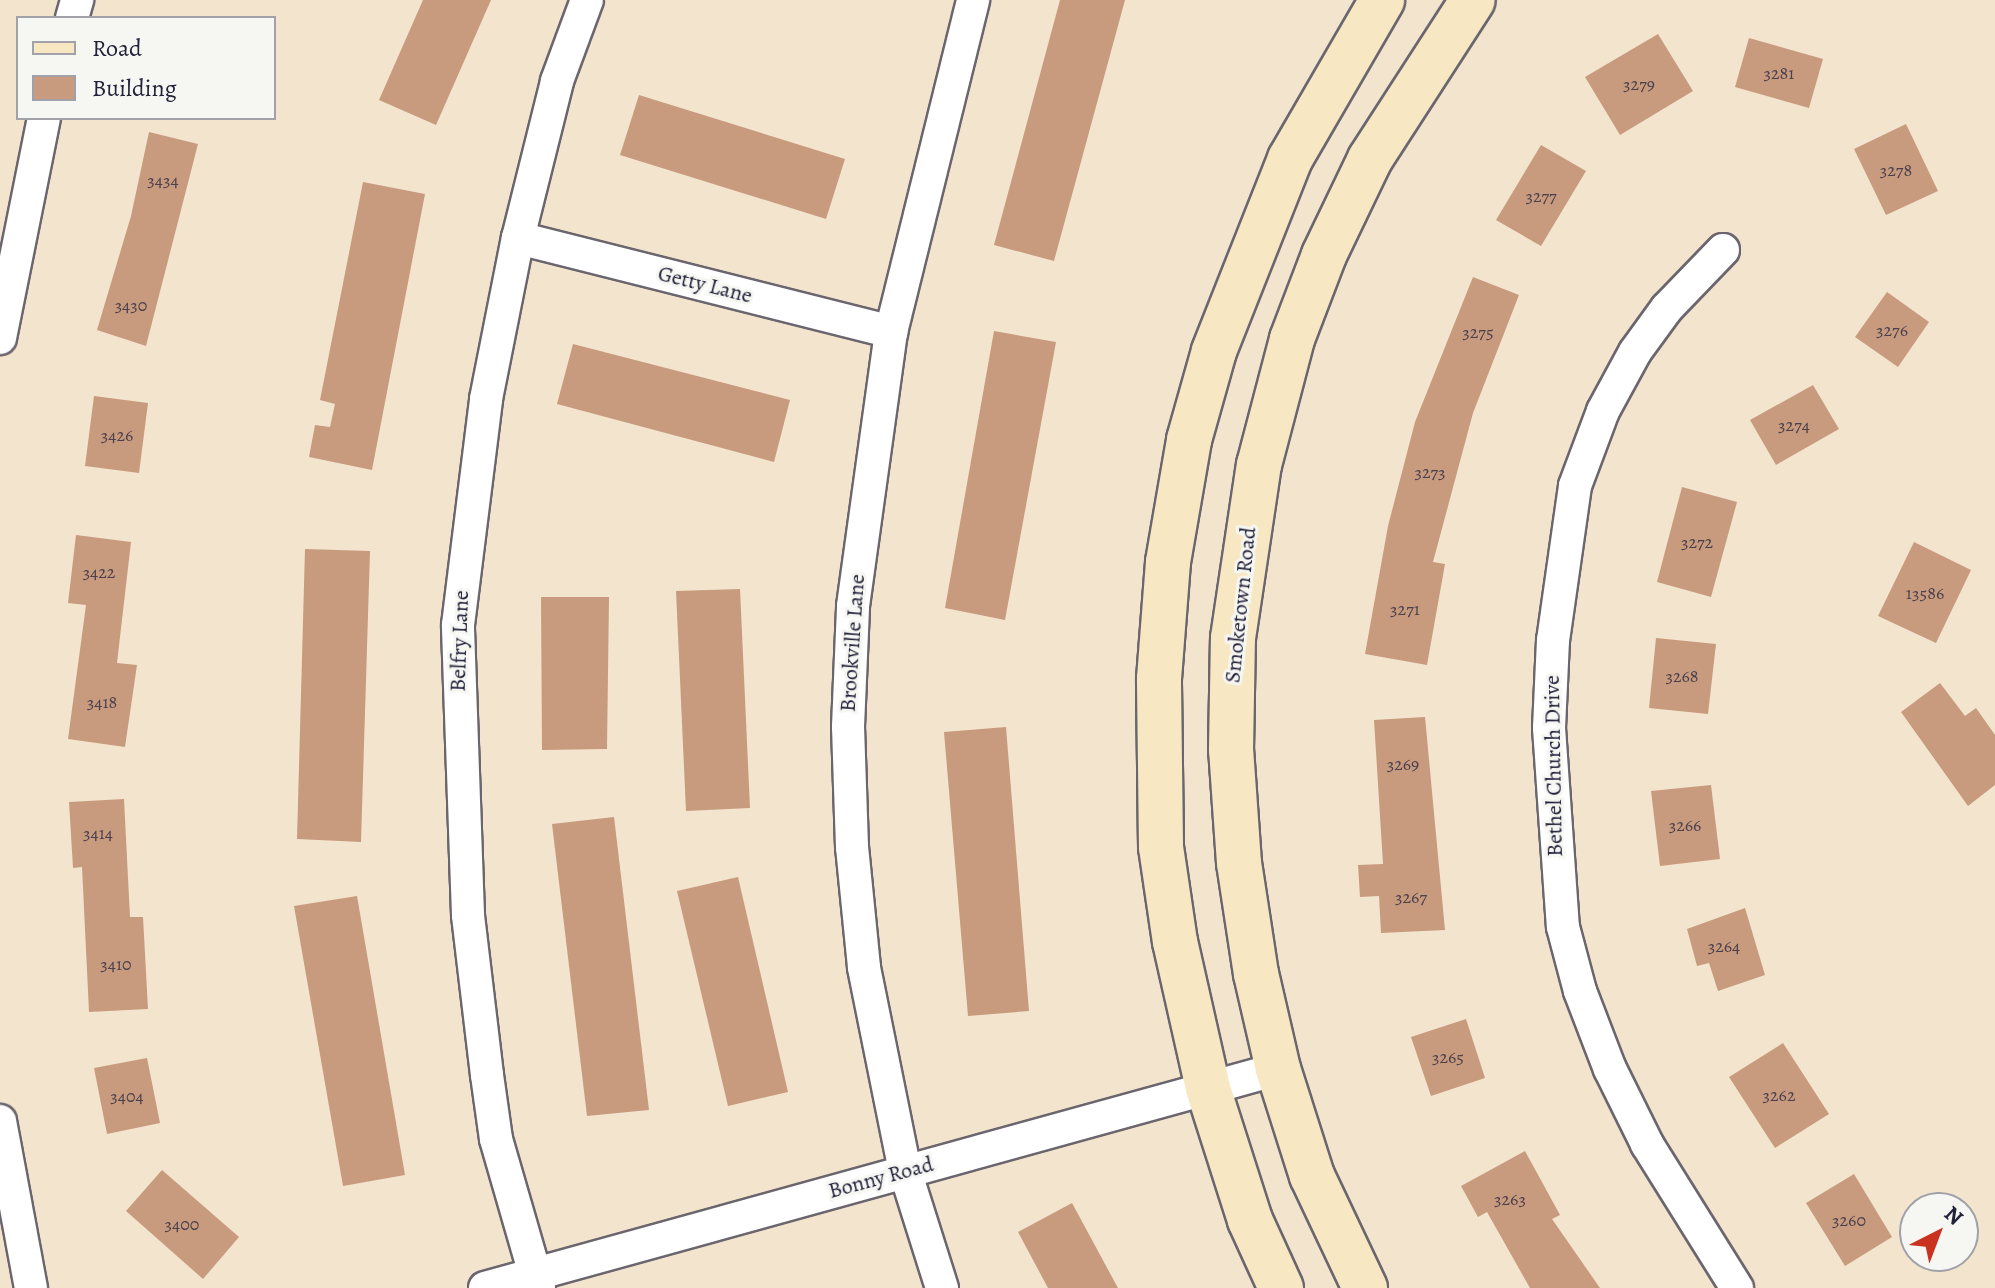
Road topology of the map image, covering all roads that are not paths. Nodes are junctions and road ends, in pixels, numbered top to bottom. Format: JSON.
{"nodes":[{"id":1,"x":587,"y":0,"type":"edge"},
{"id":2,"x":973,"y":0,"type":"edge"},
{"id":3,"x":1382,"y":0,"type":"edge"},
{"id":4,"x":1473,"y":0,"type":"edge"},
{"id":5,"x":44,"y":120,"type":"edge"},
{"id":6,"x":518,"y":238,"type":"junction"},
{"id":7,"x":1723,"y":250,"type":"dead end"},
{"id":8,"x":891,"y":332,"type":"junction"},
{"id":9,"x":0,"y":338,"type":"edge"},
{"id":10,"x":1278,"y":1069,"type":"junction"},
{"id":11,"x":1208,"y":1088,"type":"junction"},
{"id":12,"x":0,"y":1121,"type":"edge"},
{"id":13,"x":905,"y":1171,"type":"junction"},
{"id":14,"x":537,"y":1281,"type":"edge"},
{"id":15,"x":31,"y":1288,"type":"edge"},
{"id":16,"x":485,"y":1288,"type":"edge"},
{"id":17,"x":942,"y":1288,"type":"edge"},
{"id":18,"x":1281,"y":1288,"type":"edge"},
{"id":19,"x":1365,"y":1288,"type":"edge"},
{"id":20,"x":1737,"y":1288,"type":"edge"}],
"edges":[{"from":1,"to":6,"type":"street","name":"Belfry Lane"},
{"from":2,"to":8,"type":"street","name":"Brookville Lane"},
{"from":3,"to":11,"type":"main road"},
{"from":4,"to":10,"type":"main road","name":"Smoketown Road"},
{"from":5,"to":9,"type":"street"},
{"from":6,"to":8,"type":"street","name":"Getty Lane"},
{"from":6,"to":14,"type":"street","name":"Belfry Lane"},
{"from":7,"to":20,"type":"street","name":"Bethel Church Drive"},
{"from":8,"to":13,"type":"street","name":"Brookville Lane"},
{"from":10,"to":11,"type":"street","name":"Bonny Road"},
{"from":10,"to":19,"type":"main road","name":"Smoketown Road"},
{"from":11,"to":13,"type":"street","name":"Bonny Road"},
{"from":11,"to":18,"type":"main road"},
{"from":12,"to":15,"type":"street"},
{"from":13,"to":14,"type":"street","name":"Bonny Road"},
{"from":13,"to":17,"type":"street","name":"Brookville Lane"},
{"from":14,"to":16,"type":"street","name":"Bonny Road"}]}
